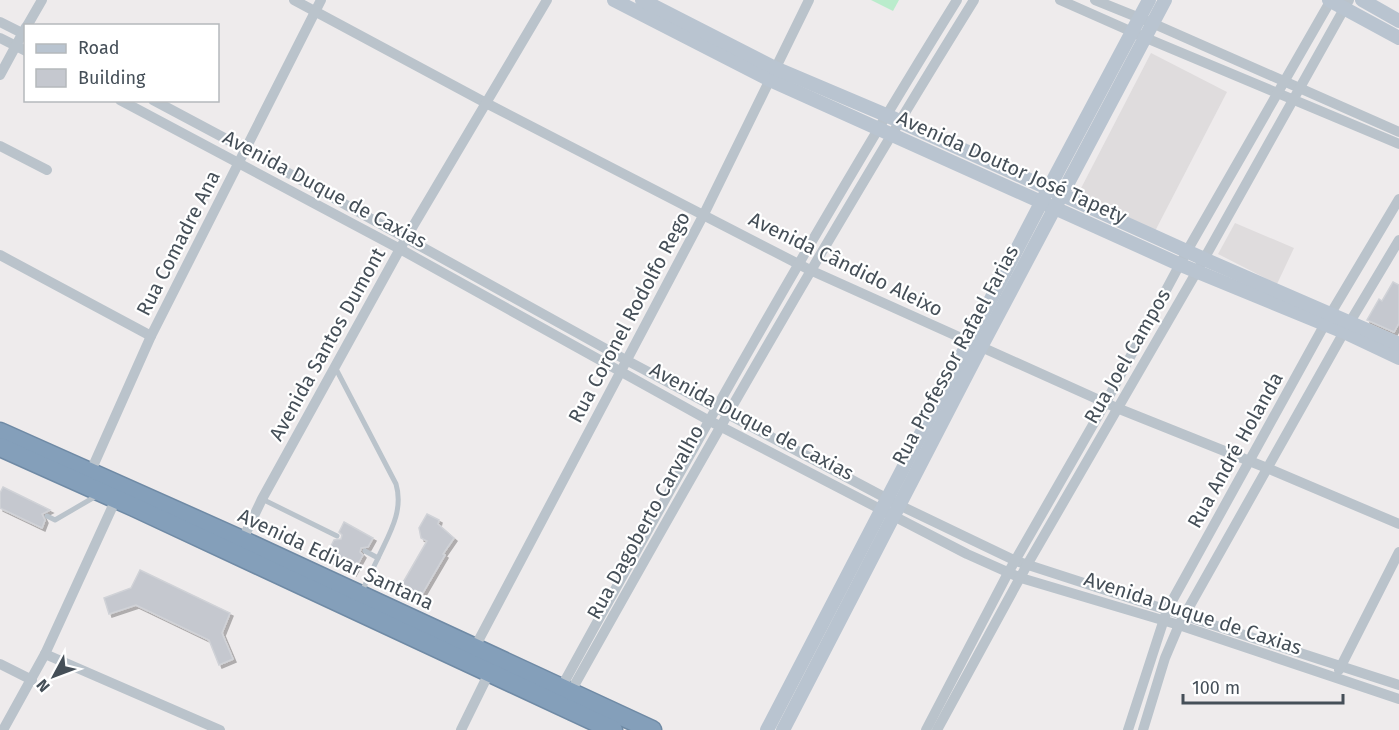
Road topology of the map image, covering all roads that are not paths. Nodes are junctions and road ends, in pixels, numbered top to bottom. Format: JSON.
{"nodes":[{"id":1,"x":42,"y":0,"type":"edge"},
{"id":2,"x":294,"y":0,"type":"edge"},
{"id":3,"x":321,"y":0,"type":"edge"},
{"id":4,"x":547,"y":0,"type":"edge"},
{"id":5,"x":614,"y":0,"type":"edge"},
{"id":6,"x":809,"y":0,"type":"edge"},
{"id":7,"x":957,"y":0,"type":"edge"},
{"id":8,"x":974,"y":0,"type":"edge"},
{"id":9,"x":1060,"y":0,"type":"edge"},
{"id":10,"x":1095,"y":0,"type":"edge"},
{"id":11,"x":1149,"y":0,"type":"edge"},
{"id":12,"x":1165,"y":0,"type":"edge"},
{"id":13,"x":1330,"y":0,"type":"edge"},
{"id":14,"x":1362,"y":0,"type":"edge"},
{"id":15,"x":638,"y":3,"type":"edge"},
{"id":16,"x":1347,"y":4,"type":"edge"},
{"id":17,"x":315,"y":10,"type":"junction"},
{"id":18,"x":1399,"y":21,"type":"edge"},
{"id":19,"x":0,"y":22,"type":"edge"},
{"id":20,"x":28,"y":24,"type":"edge"},
{"id":21,"x":1141,"y":24,"type":"junction"},
{"id":22,"x":24,"y":30,"type":"edge"},
{"id":23,"x":0,"y":38,"type":"edge"},
{"id":24,"x":1146,"y":38,"type":"junction"},
{"id":25,"x":1399,"y":38,"type":"edge"},
{"id":26,"x":21,"y":48,"type":"edge"},
{"id":27,"x":772,"y":74,"type":"junction"},
{"id":28,"x":0,"y":75,"type":"edge"},
{"id":29,"x":1282,"y":88,"type":"junction"},
{"id":30,"x":1300,"y":89,"type":"junction"},
{"id":31,"x":1293,"y":100,"type":"junction"},
{"id":32,"x":124,"y":102,"type":"edge"},
{"id":33,"x":157,"y":102,"type":"edge"},
{"id":34,"x":486,"y":103,"type":"junction"},
{"id":35,"x":882,"y":121,"type":"junction"},
{"id":36,"x":895,"y":128,"type":"junction"},
{"id":37,"x":1399,"y":132,"type":"edge"},
{"id":38,"x":1399,"y":144,"type":"edge"},
{"id":39,"x":0,"y":146,"type":"edge"},
{"id":40,"x":245,"y":149,"type":"junction"},
{"id":41,"x":238,"y":162,"type":"junction"},
{"id":42,"x":47,"y":170,"type":"dead end"},
{"id":43,"x":1055,"y":191,"type":"junction"},
{"id":44,"x":1399,"y":199,"type":"edge"},
{"id":45,"x":1042,"y":201,"type":"junction"},
{"id":46,"x":1055,"y":208,"type":"junction"},
{"id":47,"x":704,"y":214,"type":"junction"},
{"id":48,"x":406,"y":238,"type":"junction"},
{"id":49,"x":1399,"y":240,"type":"edge"},
{"id":50,"x":400,"y":249,"type":"junction"},
{"id":51,"x":1187,"y":251,"type":"junction"},
{"id":52,"x":1,"y":256,"type":"edge"},
{"id":53,"x":1204,"y":259,"type":"junction"},
{"id":54,"x":800,"y":264,"type":"junction"},
{"id":55,"x":1181,"y":265,"type":"junction"},
{"id":56,"x":810,"y":270,"type":"junction"},
{"id":57,"x":1196,"y":272,"type":"junction"},
{"id":58,"x":1328,"y":319,"type":"junction"},
{"id":59,"x":1348,"y":328,"type":"junction"},
{"id":60,"x":151,"y":336,"type":"junction"},
{"id":61,"x":975,"y":344,"type":"junction"},
{"id":62,"x":1399,"y":344,"type":"edge"},
{"id":63,"x":1399,"y":358,"type":"edge"},
{"id":64,"x":626,"y":360,"type":"junction"},
{"id":65,"x":335,"y":367,"type":"junction"},
{"id":66,"x":621,"y":371,"type":"junction"},
{"id":67,"x":1106,"y":402,"type":"junction"},
{"id":68,"x":716,"y":407,"type":"junction"},
{"id":69,"x":1117,"y":408,"type":"junction"},
{"id":70,"x":728,"y":412,"type":"junction"},
{"id":71,"x":708,"y":420,"type":"junction"},
{"id":72,"x":720,"y":425,"type":"junction"},
{"id":73,"x":0,"y":432,"type":"edge"},
{"id":74,"x":0,"y":447,"type":"edge"},
{"id":75,"x":1249,"y":462,"type":"junction"},
{"id":76,"x":1267,"y":468,"type":"junction"},
{"id":77,"x":90,"y":473,"type":"junction"},
{"id":78,"x":109,"y":496,"type":"junction"},
{"id":79,"x":262,"y":499,"type":"junction"},
{"id":80,"x":137,"y":501,"type":"junction"},
{"id":81,"x":890,"y":508,"type":"junction"},
{"id":82,"x":47,"y":516,"type":"dead end"},
{"id":83,"x":1399,"y":524,"type":"edge"},
{"id":84,"x":337,"y":536,"type":"dead end"},
{"id":85,"x":239,"y":547,"type":"junction"},
{"id":86,"x":365,"y":551,"type":"dead end"},
{"id":87,"x":1399,"y":552,"type":"edge"},
{"id":88,"x":378,"y":558,"type":"junction"},
{"id":89,"x":1016,"y":561,"type":"junction"},
{"id":90,"x":1028,"y":565,"type":"junction"},
{"id":91,"x":1008,"y":573,"type":"junction"},
{"id":92,"x":1021,"y":578,"type":"junction"},
{"id":93,"x":360,"y":595,"type":"junction"},
{"id":94,"x":1165,"y":616,"type":"junction"},
{"id":95,"x":1181,"y":621,"type":"junction"},
{"id":96,"x":404,"y":625,"type":"junction"},
{"id":97,"x":475,"y":647,"type":"junction"},
{"id":98,"x":45,"y":654,"type":"junction"},
{"id":99,"x":0,"y":664,"type":"edge"},
{"id":100,"x":1342,"y":665,"type":"junction"},
{"id":101,"x":489,"y":673,"type":"junction"},
{"id":102,"x":1335,"y":678,"type":"junction"},
{"id":103,"x":32,"y":680,"type":"junction"},
{"id":104,"x":1399,"y":685,"type":"edge"},
{"id":105,"x":565,"y":691,"type":"junction"},
{"id":106,"x":1399,"y":699,"type":"edge"},
{"id":107,"x":3,"y":730,"type":"edge"},
{"id":108,"x":220,"y":730,"type":"edge"},
{"id":109,"x":461,"y":730,"type":"edge"},
{"id":110,"x":613,"y":730,"type":"edge"},
{"id":111,"x":652,"y":730,"type":"edge"},
{"id":112,"x":767,"y":730,"type":"edge"},
{"id":113,"x":783,"y":730,"type":"edge"},
{"id":114,"x":926,"y":730,"type":"edge"},
{"id":115,"x":937,"y":730,"type":"edge"},
{"id":116,"x":1128,"y":730,"type":"edge"},
{"id":117,"x":1143,"y":730,"type":"edge"}],
"edges":[{"from":1,"to":20,"type":"street"},
{"from":2,"to":17,"type":"street","name":"Avenida Cândido Aleixo"},
{"from":3,"to":17,"type":"street","name":"Rua Comadre Ana"},
{"from":4,"to":34,"type":"street","name":"Avenida Santos Dumont"},
{"from":5,"to":15,"type":"main road","name":"Avenida Doutor José Tapety"},
{"from":6,"to":27,"type":"street","name":"Rua Coronel Rodolfo Rego"},
{"from":7,"to":35,"type":"street","name":"Rua Dagoberto Carvalho"},
{"from":8,"to":36,"type":"street","name":"Rua Dagoberto Carvalho"},
{"from":9,"to":21,"type":"street"},
{"from":10,"to":21,"type":"street"},
{"from":11,"to":21,"type":"main road","name":"Rua Professor Rafael Farias"},
{"from":12,"to":21,"type":"main road","name":"Rua Professor Rafael Farias"},
{"from":13,"to":16,"type":"main road"},
{"from":13,"to":29,"type":"street","name":"Rua Joel Campos"},
{"from":14,"to":18,"type":"main road"},
{"from":15,"to":27,"type":"main road","name":"Avenida Doutor José Tapety"},
{"from":16,"to":25,"type":"main road"},
{"from":16,"to":30,"type":"street","name":"Rua Joel Campos"},
{"from":17,"to":34,"type":"street","name":"Avenida Cândido Aleixo"},
{"from":17,"to":40,"type":"street","name":"Rua Comadre Ana"},
{"from":19,"to":22,"type":"street"},
{"from":21,"to":24,"type":"main road","name":"Rua Professor Rafael Farias"},
{"from":21,"to":29,"type":"street"},
{"from":21,"to":43,"type":"main road","name":"Rua Professor Rafael Farias"},
{"from":23,"to":26,"type":"street"},
{"from":24,"to":29,"type":"street"},
{"from":24,"to":43,"type":"main road","name":"Rua Professor Rafael Farias"},
{"from":26,"to":28,"type":"street"},
{"from":27,"to":35,"type":"main road","name":"Avenida Doutor José Tapety"},
{"from":27,"to":47,"type":"street","name":"Rua Coronel Rodolfo Rego"},
{"from":29,"to":30,"type":"street"},
{"from":29,"to":31,"type":"street"},
{"from":29,"to":51,"type":"street","name":"Rua Joel Campos"},
{"from":30,"to":31,"type":"street","name":"Rua Joel Campos"},
{"from":30,"to":37,"type":"street"},
{"from":31,"to":38,"type":"street"},
{"from":31,"to":53,"type":"street","name":"Rua Joel Campos"},
{"from":32,"to":41,"type":"street","name":"Avenida Duque de Caxias"},
{"from":33,"to":40,"type":"street","name":"Avenida Duque de Caxias"},
{"from":34,"to":47,"type":"street","name":"Avenida Cândido Aleixo"},
{"from":34,"to":48,"type":"street","name":"Avenida Santos Dumont"},
{"from":35,"to":36,"type":"main road","name":"Avenida Doutor José Tapety"},
{"from":35,"to":54,"type":"street","name":"Rua Dagoberto Carvalho"},
{"from":36,"to":43,"type":"main road","name":"Avenida Doutor José Tapety"},
{"from":36,"to":45,"type":"main road","name":"Avenida Doutor José Tapety"},
{"from":36,"to":56,"type":"street","name":"Rua Dagoberto Carvalho"},
{"from":39,"to":42,"type":"street"},
{"from":40,"to":41,"type":"street","name":"Rua Comadre Ana"},
{"from":40,"to":48,"type":"street","name":"Avenida Duque de Caxias"},
{"from":41,"to":50,"type":"street","name":"Avenida Duque de Caxias"},
{"from":41,"to":60,"type":"street","name":"Rua Comadre Ana"},
{"from":43,"to":45,"type":"main road","name":"Rua Professor Rafael Farias"},
{"from":43,"to":46,"type":"main road","name":"Rua Professor Rafael Farias"},
{"from":43,"to":51,"type":"main road","name":"Avenida Doutor José Tapety"},
{"from":44,"to":58,"type":"street","name":"Rua André Holanda"},
{"from":45,"to":46,"type":"main road","name":"Avenida Doutor José Tapety"},
{"from":45,"to":61,"type":"main road","name":"Rua Professor Rafael Farias"},
{"from":46,"to":55,"type":"main road","name":"Avenida Doutor José Tapety"},
{"from":46,"to":61,"type":"main road","name":"Rua Professor Rafael Farias"},
{"from":47,"to":54,"type":"street","name":"Avenida Cândido Aleixo"},
{"from":47,"to":64,"type":"street","name":"Rua Coronel Rodolfo Rego"},
{"from":48,"to":50,"type":"street","name":"Avenida Santos Dumont"},
{"from":48,"to":64,"type":"street","name":"Avenida Duque de Caxias"},
{"from":49,"to":59,"type":"street","name":"Rua André Holanda"},
{"from":50,"to":65,"type":"street","name":"Avenida Santos Dumont"},
{"from":50,"to":66,"type":"street","name":"Avenida Duque de Caxias"},
{"from":51,"to":53,"type":"main road","name":"Avenida Doutor José Tapety"},
{"from":51,"to":55,"type":"street","name":"Rua Joel Campos"},
{"from":52,"to":60,"type":"street"},
{"from":53,"to":57,"type":"street","name":"Rua Joel Campos"},
{"from":53,"to":58,"type":"main road","name":"Avenida Doutor José Tapety"},
{"from":54,"to":56,"type":"street","name":"Avenida Cândido Aleixo"},
{"from":54,"to":68,"type":"street","name":"Rua Dagoberto Carvalho"},
{"from":55,"to":57,"type":"main road","name":"Avenida Doutor José Tapety"},
{"from":55,"to":67,"type":"street","name":"Rua Joel Campos"},
{"from":56,"to":61,"type":"street","name":"Avenida Cândido Aleixo"},
{"from":56,"to":70,"type":"street","name":"Rua Dagoberto Carvalho"},
{"from":57,"to":58,"type":"main road","name":"Avenida Doutor José Tapety"},
{"from":57,"to":69,"type":"street","name":"Rua Joel Campos"},
{"from":58,"to":59,"type":"main road","name":"Avenida Doutor José Tapety"},
{"from":58,"to":75,"type":"street","name":"Rua André Holanda"},
{"from":59,"to":62,"type":"main road","name":"Avenida Doutor José Tapety"},
{"from":59,"to":63,"type":"main road","name":"Avenida Doutor José Tapety"},
{"from":59,"to":76,"type":"street","name":"Rua André Holanda"},
{"from":60,"to":77,"type":"street","name":"Rua Comadre Ana"},
{"from":61,"to":67,"type":"street","name":"Avenida Cândido Aleixo"},
{"from":61,"to":81,"type":"main road","name":"Rua Professor Rafael Farias"},
{"from":64,"to":66,"type":"street","name":"Rua Coronel Rodolfo Rego"},
{"from":64,"to":68,"type":"street","name":"Avenida Duque de Caxias"},
{"from":65,"to":79,"type":"street","name":"Avenida Santos Dumont"},
{"from":65,"to":88,"type":"lane"},
{"from":66,"to":71,"type":"street","name":"Avenida Duque de Caxias"},
{"from":66,"to":97,"type":"street","name":"Rua Coronel Rodolfo Rego"},
{"from":67,"to":69,"type":"street","name":"Avenida Cândido Aleixo"},
{"from":67,"to":89,"type":"street","name":"Rua Joel Campos"},
{"from":68,"to":70,"type":"street","name":"Avenida Duque de Caxias"},
{"from":68,"to":71,"type":"street","name":"Rua Dagoberto Carvalho"},
{"from":69,"to":75,"type":"street","name":"Avenida Cândido Aleixo"},
{"from":69,"to":90,"type":"street","name":"Rua Joel Campos"},
{"from":70,"to":72,"type":"street","name":"Rua Dagoberto Carvalho"},
{"from":70,"to":81,"type":"street","name":"Avenida Duque de Caxias"},
{"from":71,"to":72,"type":"street","name":"Avenida Duque de Caxias"},
{"from":71,"to":105,"type":"street","name":"Rua Dagoberto Carvalho"},
{"from":72,"to":81,"type":"street","name":"Avenida Duque de Caxias"},
{"from":72,"to":105,"type":"street","name":"Rua Dagoberto Carvalho"},
{"from":73,"to":77,"type":"highway","name":"Avenida Edivar Santana"},
{"from":74,"to":78,"type":"highway","name":"Avenida Edivar Santana"},
{"from":75,"to":76,"type":"street","name":"Avenida Cândido Aleixo"},
{"from":75,"to":94,"type":"street","name":"Rua André Holanda"},
{"from":76,"to":83,"type":"street","name":"Avenida Cândido Aleixo"},
{"from":76,"to":95,"type":"street","name":"Rua André Holanda"},
{"from":77,"to":80,"type":"highway","name":"Avenida Edivar Santana"},
{"from":78,"to":80,"type":"highway","name":"Avenida Edivar Santana"},
{"from":78,"to":82,"type":"lane"},
{"from":78,"to":98,"type":"street"},
{"from":79,"to":84,"type":"lane"},
{"from":79,"to":85,"type":"street","name":"Avenida Santos Dumont"},
{"from":80,"to":85,"type":"highway","name":"Avenida Edivar Santana"},
{"from":81,"to":89,"type":"street","name":"Avenida Duque de Caxias"},
{"from":81,"to":91,"type":"street","name":"Avenida Duque de Caxias"},
{"from":81,"to":112,"type":"main road","name":"Rua Professor Rafael Farias"},
{"from":81,"to":113,"type":"main road","name":"Rua Professor Rafael Farias"},
{"from":85,"to":93,"type":"highway","name":"Avenida Edivar Santana"},
{"from":85,"to":96,"type":"highway","name":"Avenida Edivar Santana"},
{"from":86,"to":88,"type":"lane"},
{"from":87,"to":100,"type":"street"},
{"from":88,"to":93,"type":"lane"},
{"from":89,"to":90,"type":"street","name":"Avenida Duque de Caxias"},
{"from":89,"to":91,"type":"street","name":"Rua Joel Campos"},
{"from":90,"to":92,"type":"street","name":"Rua Joel Campos"},
{"from":90,"to":94,"type":"street","name":"Avenida Duque de Caxias"},
{"from":91,"to":92,"type":"street","name":"Avenida Duque de Caxias"},
{"from":91,"to":114,"type":"street","name":"Rua Joel Campos"},
{"from":92,"to":94,"type":"street","name":"Avenida Duque de Caxias"},
{"from":92,"to":115,"type":"street","name":"Rua Joel Campos"},
{"from":93,"to":96,"type":"highway","name":"Avenida Edivar Santana"},
{"from":94,"to":95,"type":"street","name":"Avenida Duque de Caxias"},
{"from":94,"to":116,"type":"street","name":"Rua André Holanda"},
{"from":95,"to":100,"type":"street","name":"Avenida Duque de Caxias"},
{"from":95,"to":102,"type":"street","name":"Avenida Duque de Caxias"},
{"from":95,"to":117,"type":"street","name":"Rua André Holanda"},
{"from":96,"to":97,"type":"highway","name":"Avenida Edivar Santana"},
{"from":96,"to":101,"type":"highway","name":"Avenida Edivar Santana"},
{"from":97,"to":105,"type":"highway","name":"Avenida Edivar Santana"},
{"from":98,"to":103,"type":"street"},
{"from":98,"to":108,"type":"street"},
{"from":99,"to":103,"type":"street"},
{"from":100,"to":102,"type":"street"},
{"from":100,"to":104,"type":"street","name":"Avenida Duque de Caxias"},
{"from":101,"to":109,"type":"street"},
{"from":101,"to":110,"type":"highway","name":"Avenida Edivar Santana"},
{"from":102,"to":106,"type":"street","name":"Avenida Duque de Caxias"},
{"from":103,"to":107,"type":"street"},
{"from":105,"to":111,"type":"highway","name":"Avenida Edivar Santana"}]}
